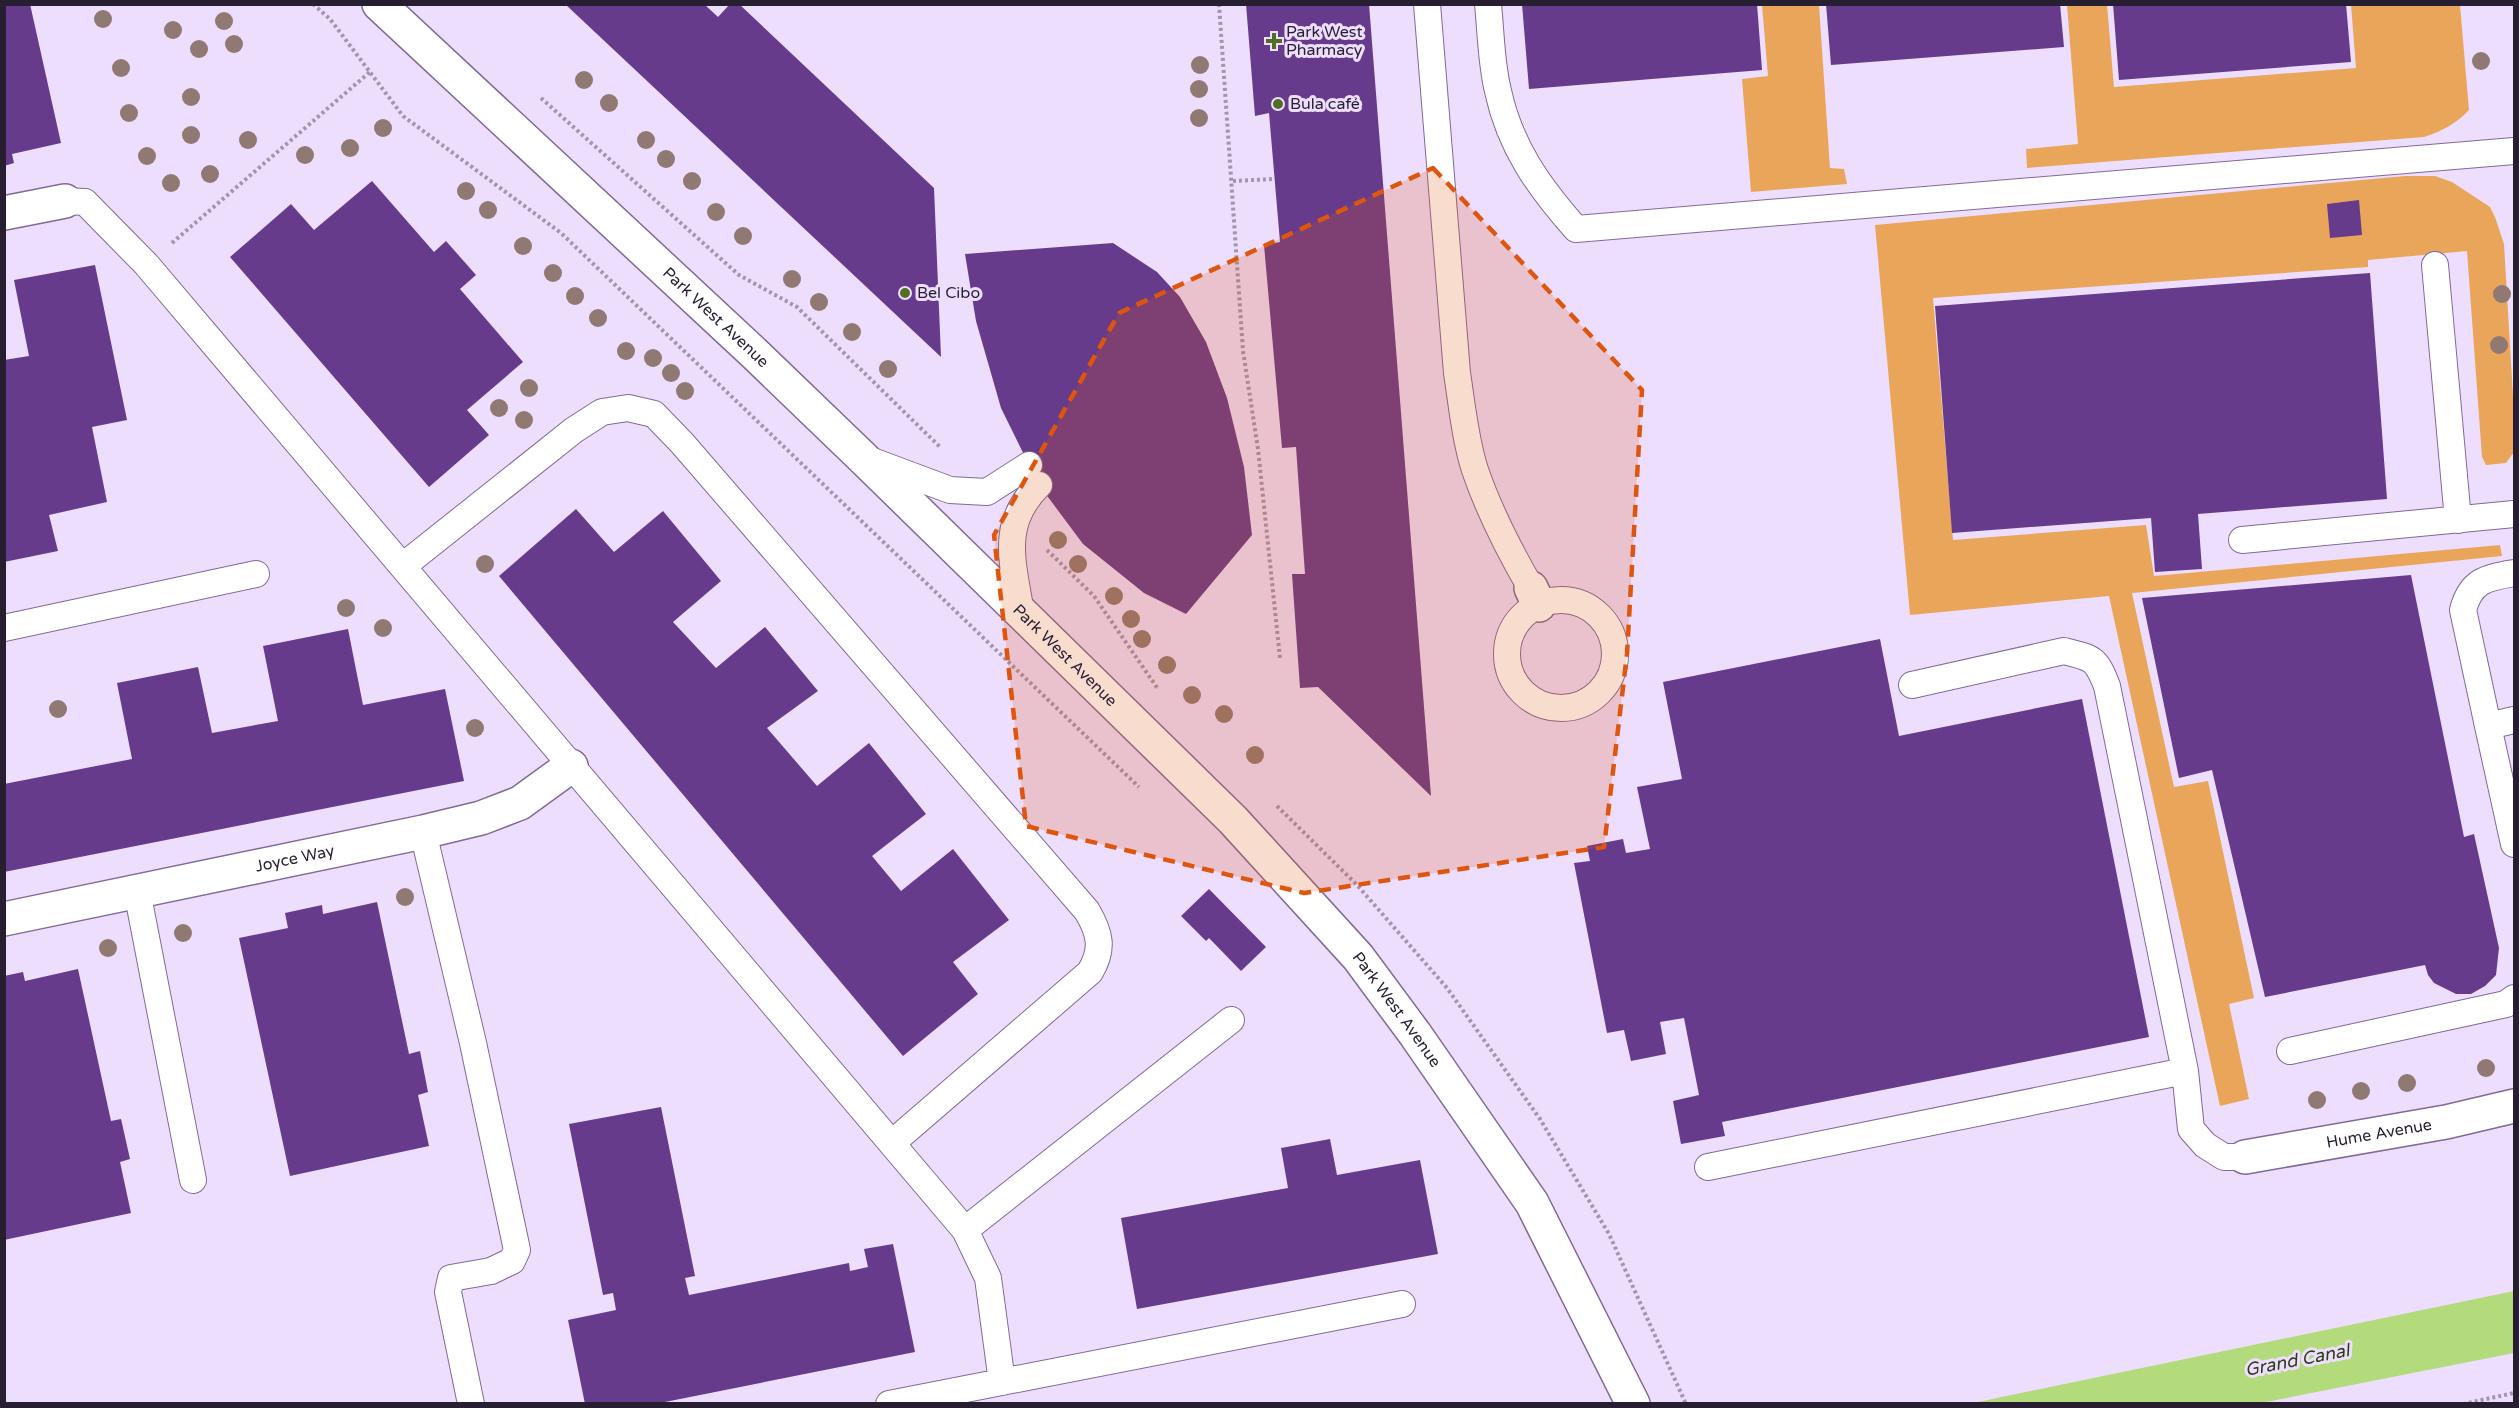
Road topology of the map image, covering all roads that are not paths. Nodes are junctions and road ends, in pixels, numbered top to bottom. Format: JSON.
{"nodes":[{"id":1,"x":379,"y":4,"type":"edge"},
{"id":2,"x":1427,"y":4,"type":"edge"},
{"id":3,"x":1488,"y":4,"type":"edge"},
{"id":4,"x":2514,"y":151,"type":"edge"},
{"id":5,"x":65,"y":201,"type":"joint"},
{"id":6,"x":4,"y":213,"type":"edge"},
{"id":7,"x":2435,"y":266,"type":"dead end"},
{"id":8,"x":861,"y":456,"type":"junction"},
{"id":9,"x":2514,"y":514,"type":"edge"},
{"id":10,"x":2458,"y":520,"type":"junction"},
{"id":11,"x":2242,"y":540,"type":"dead end"},
{"id":12,"x":403,"y":566,"type":"junction"},
{"id":13,"x":2514,"y":573,"type":"edge"},
{"id":14,"x":256,"y":574,"type":"dead end"},
{"id":15,"x":1535,"y":596,"type":"junction"},
{"id":16,"x":1021,"y":612,"type":"junction"},
{"id":17,"x":4,"y":627,"type":"edge"},
{"id":18,"x":1912,"y":685,"type":"dead end"},
{"id":19,"x":2514,"y":720,"type":"edge"},
{"id":20,"x":2488,"y":726,"type":"junction"},
{"id":21,"x":571,"y":766,"type":"junction"},
{"id":22,"x":423,"y":832,"type":"junction"},
{"id":23,"x":2514,"y":844,"type":"edge"},
{"id":24,"x":137,"y":891,"type":"junction"},
{"id":25,"x":4,"y":919,"type":"edge"},
{"id":26,"x":2514,"y":998,"type":"edge"},
{"id":27,"x":1231,"y":1020,"type":"dead end"},
{"id":28,"x":2290,"y":1051,"type":"dead end"},
{"id":29,"x":2185,"y":1071,"type":"junction"},
{"id":30,"x":2514,"y":1106,"type":"edge"},
{"id":31,"x":892,"y":1143,"type":"junction"},
{"id":32,"x":2245,"y":1157,"type":"joint"},
{"id":33,"x":1708,"y":1167,"type":"dead end"},
{"id":34,"x":193,"y":1180,"type":"dead end"},
{"id":35,"x":965,"y":1230,"type":"junction"},
{"id":36,"x":1402,"y":1304,"type":"dead end"},
{"id":37,"x":1002,"y":1382,"type":"junction"},
{"id":38,"x":1631,"y":1397,"type":"edge"},
{"id":39,"x":471,"y":1404,"type":"edge"},
{"id":40,"x":890,"y":1404,"type":"edge"}],
"edges":[{"from":1,"to":8,"type":"street","name":"Park West Avenue"},
{"from":2,"to":15,"type":"lane"},
{"from":3,"to":4,"type":"lane"},
{"from":5,"to":6,"type":"street"},
{"from":5,"to":12,"type":"lane"},
{"from":7,"to":10,"type":"lane"},
{"from":8,"to":16,"type":"street","name":"Park West Avenue"},
{"from":8,"to":16,"type":"lane"},
{"from":9,"to":10,"type":"lane"},
{"from":10,"to":11,"type":"lane"},
{"from":12,"to":21,"type":"lane"},
{"from":12,"to":31,"type":"lane"},
{"from":13,"to":20,"type":"lane"},
{"from":14,"to":17,"type":"lane"},
{"from":15,"to":15,"type":"lane"},
{"from":16,"to":38,"type":"street","name":"Park West Avenue"},
{"from":18,"to":29,"type":"lane"},
{"from":19,"to":20,"type":"lane"},
{"from":20,"to":23,"type":"lane"},
{"from":21,"to":22,"type":"street","name":"Joyce Way"},
{"from":21,"to":31,"type":"lane"},
{"from":22,"to":24,"type":"street","name":"Joyce Way"},
{"from":22,"to":39,"type":"lane"},
{"from":24,"to":25,"type":"street","name":"Joyce Way"},
{"from":24,"to":34,"type":"lane"},
{"from":26,"to":28,"type":"lane"},
{"from":27,"to":35,"type":"lane"},
{"from":29,"to":32,"type":"lane"},
{"from":29,"to":33,"type":"lane"},
{"from":30,"to":32,"type":"street","name":"Hume Avenue"},
{"from":31,"to":35,"type":"lane"},
{"from":35,"to":37,"type":"lane"},
{"from":36,"to":37,"type":"lane"},
{"from":37,"to":40,"type":"lane"}]}
